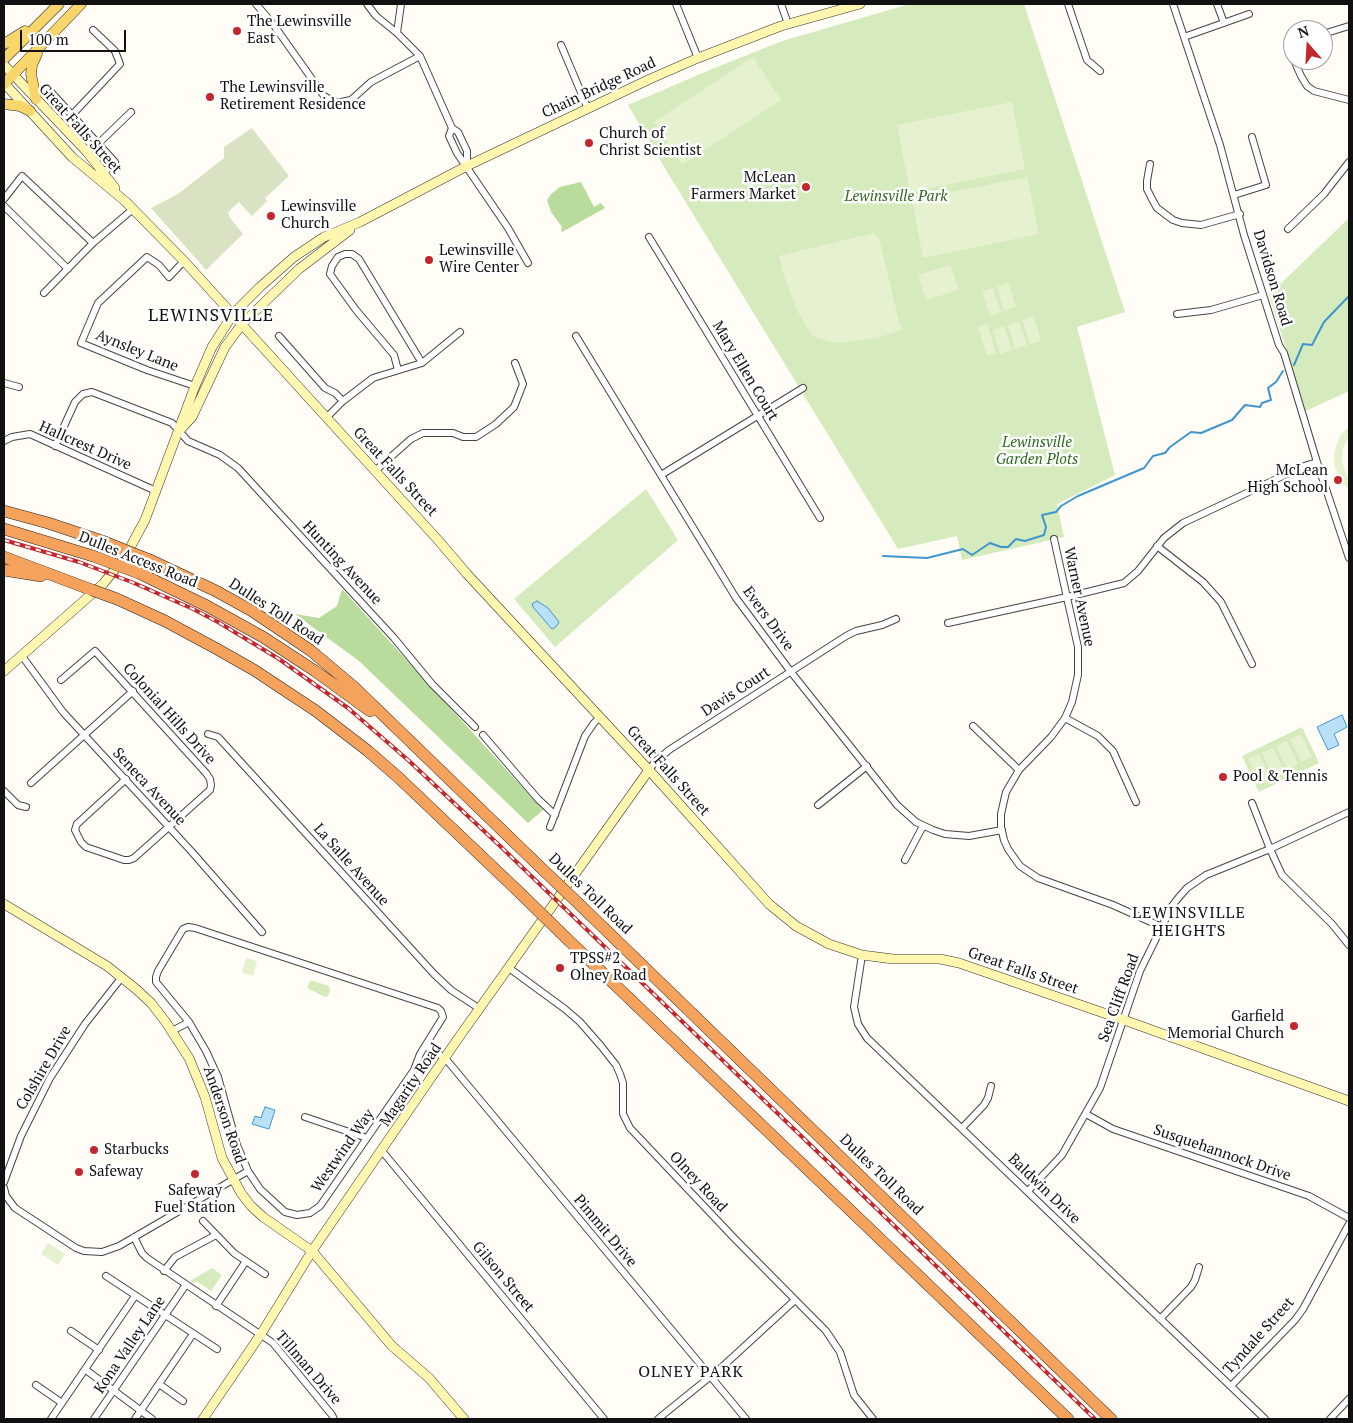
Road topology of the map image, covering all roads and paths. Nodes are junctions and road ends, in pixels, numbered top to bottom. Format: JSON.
{"nodes":[{"id":1,"x":59,"y":4,"type":"edge"},
{"id":2,"x":81,"y":4,"type":"edge"},
{"id":3,"x":256,"y":4,"type":"edge"},
{"id":4,"x":367,"y":4,"type":"edge"},
{"id":5,"x":401,"y":4,"type":"edge"},
{"id":6,"x":676,"y":4,"type":"edge"},
{"id":7,"x":781,"y":4,"type":"edge"},
{"id":8,"x":860,"y":4,"type":"edge"},
{"id":9,"x":1068,"y":4,"type":"edge"},
{"id":10,"x":1173,"y":4,"type":"edge"},
{"id":11,"x":1218,"y":4,"type":"edge"},
{"id":12,"x":1249,"y":14,"type":"dead end"},
{"id":13,"x":43,"y":20,"type":"junction"},
{"id":14,"x":1224,"y":23,"type":"junction"},
{"id":15,"x":788,"y":24,"type":"junction"},
{"id":16,"x":1349,"y":26,"type":"edge"},
{"id":17,"x":94,"y":30,"type":"dead end"},
{"id":18,"x":1333,"y":31,"type":"edge"},
{"id":19,"x":397,"y":33,"type":"junction"},
{"id":20,"x":1184,"y":37,"type":"junction"},
{"id":21,"x":4,"y":44,"type":"edge"},
{"id":22,"x":561,"y":45,"type":"dead end"},
{"id":23,"x":39,"y":47,"type":"junction"},
{"id":24,"x":420,"y":56,"type":"junction"},
{"id":25,"x":698,"y":58,"type":"junction"},
{"id":26,"x":4,"y":59,"type":"edge"},
{"id":27,"x":4,"y":65,"type":"edge"},
{"id":28,"x":1298,"y":70,"type":"edge"},
{"id":29,"x":1100,"y":71,"type":"dead end"},
{"id":30,"x":13,"y":74,"type":"junction"},
{"id":31,"x":4,"y":84,"type":"edge"},
{"id":32,"x":50,"y":90,"type":"dead end"},
{"id":33,"x":36,"y":99,"type":"junction"},
{"id":34,"x":1349,"y":100,"type":"edge"},
{"id":35,"x":4,"y":104,"type":"edge"},
{"id":36,"x":588,"y":109,"type":"junction"},
{"id":37,"x":30,"y":111,"type":"junction"},
{"id":38,"x":130,"y":112,"type":"dead end"},
{"id":39,"x":72,"y":115,"type":"junction"},
{"id":40,"x":1252,"y":137,"type":"dead end"},
{"id":41,"x":98,"y":144,"type":"junction"},
{"id":42,"x":1349,"y":162,"type":"edge"},
{"id":43,"x":1150,"y":164,"type":"dead end"},
{"id":44,"x":467,"y":166,"type":"junction"},
{"id":45,"x":103,"y":173,"type":"junction"},
{"id":46,"x":1234,"y":195,"type":"junction"},
{"id":47,"x":4,"y":199,"type":"edge"},
{"id":48,"x":4,"y":206,"type":"edge"},
{"id":49,"x":130,"y":206,"type":"junction"},
{"id":50,"x":1240,"y":214,"type":"junction"},
{"id":51,"x":360,"y":222,"type":"junction"},
{"id":52,"x":1288,"y":229,"type":"dead end"},
{"id":53,"x":649,"y":237,"type":"dead end"},
{"id":54,"x":93,"y":243,"type":"junction"},
{"id":55,"x":330,"y":245,"type":"junction"},
{"id":56,"x":338,"y":257,"type":"junction"},
{"id":57,"x":184,"y":261,"type":"junction"},
{"id":58,"x":528,"y":263,"type":"dead end"},
{"id":59,"x":68,"y":269,"type":"junction"},
{"id":60,"x":44,"y":293,"type":"dead end"},
{"id":61,"x":1263,"y":295,"type":"junction"},
{"id":62,"x":233,"y":314,"type":"junction"},
{"id":63,"x":1177,"y":314,"type":"dead end"},
{"id":64,"x":242,"y":324,"type":"junction"},
{"id":65,"x":460,"y":332,"type":"dead end"},
{"id":66,"x":279,"y":336,"type":"dead end"},
{"id":67,"x":576,"y":336,"type":"dead end"},
{"id":68,"x":422,"y":363,"type":"junction"},
{"id":69,"x":515,"y":363,"type":"dead end"},
{"id":70,"x":398,"y":370,"type":"junction"},
{"id":71,"x":4,"y":383,"type":"edge"},
{"id":72,"x":195,"y":386,"type":"junction"},
{"id":73,"x":19,"y":387,"type":"dead end"},
{"id":74,"x":802,"y":388,"type":"dead end"},
{"id":75,"x":343,"y":401,"type":"junction"},
{"id":76,"x":758,"y":415,"type":"junction"},
{"id":77,"x":326,"y":418,"type":"junction"},
{"id":78,"x":179,"y":432,"type":"junction"},
{"id":79,"x":4,"y":442,"type":"edge"},
{"id":80,"x":55,"y":446,"type":"junction"},
{"id":81,"x":1317,"y":462,"type":"junction"},
{"id":82,"x":375,"y":471,"type":"junction"},
{"id":83,"x":661,"y":475,"type":"junction"},
{"id":84,"x":156,"y":491,"type":"junction"},
{"id":85,"x":4,"y":505,"type":"edge"},
{"id":86,"x":4,"y":511,"type":"edge"},
{"id":87,"x":820,"y":518,"type":"dead end"},
{"id":88,"x":48,"y":523,"type":"junction"},
{"id":89,"x":4,"y":529,"type":"edge"},
{"id":90,"x":1054,"y":539,"type":"dead end"},
{"id":91,"x":1157,"y":546,"type":"junction"},
{"id":92,"x":4,"y":557,"type":"edge"},
{"id":93,"x":1349,"y":558,"type":"edge"},
{"id":94,"x":4,"y":570,"type":"edge"},
{"id":95,"x":4,"y":574,"type":"edge"},
{"id":96,"x":39,"y":576,"type":"junction"},
{"id":97,"x":67,"y":581,"type":"junction"},
{"id":98,"x":1067,"y":598,"type":"junction"},
{"id":99,"x":896,"y":619,"type":"dead end"},
{"id":100,"x":948,"y":623,"type":"dead end"},
{"id":101,"x":22,"y":656,"type":"junction"},
{"id":102,"x":1252,"y":664,"type":"dead end"},
{"id":103,"x":4,"y":671,"type":"edge"},
{"id":104,"x":791,"y":672,"type":"junction"},
{"id":105,"x":61,"y":680,"type":"dead end"},
{"id":106,"x":133,"y":691,"type":"junction"},
{"id":107,"x":600,"y":717,"type":"junction"},
{"id":108,"x":1065,"y":718,"type":"junction"},
{"id":109,"x":973,"y":726,"type":"dead end"},
{"id":110,"x":475,"y":727,"type":"dead end"},
{"id":111,"x":208,"y":734,"type":"dead end"},
{"id":112,"x":84,"y":735,"type":"junction"},
{"id":113,"x":483,"y":735,"type":"dead end"},
{"id":114,"x":425,"y":756,"type":"junction"},
{"id":115,"x":867,"y":766,"type":"junction"},
{"id":116,"x":649,"y":770,"type":"junction"},
{"id":117,"x":1019,"y":770,"type":"junction"},
{"id":118,"x":126,"y":780,"type":"junction"},
{"id":119,"x":31,"y":783,"type":"dead end"},
{"id":120,"x":4,"y":791,"type":"edge"},
{"id":121,"x":1136,"y":802,"type":"dead end"},
{"id":122,"x":1252,"y":803,"type":"dead end"},
{"id":123,"x":818,"y":804,"type":"dead end"},
{"id":124,"x":26,"y":806,"type":"dead end"},
{"id":125,"x":1349,"y":812,"type":"edge"},
{"id":126,"x":555,"y":815,"type":"junction"},
{"id":127,"x":168,"y":826,"type":"junction"},
{"id":128,"x":922,"y":826,"type":"junction"},
{"id":129,"x":550,"y":827,"type":"dead end"},
{"id":130,"x":1002,"y":830,"type":"junction"},
{"id":131,"x":1270,"y":849,"type":"junction"},
{"id":132,"x":905,"y":860,"type":"dead end"},
{"id":133,"x":4,"y":904,"type":"edge"},
{"id":134,"x":1162,"y":927,"type":"junction"},
{"id":135,"x":262,"y":932,"type":"dead end"},
{"id":136,"x":1349,"y":945,"type":"edge"},
{"id":137,"x":862,"y":955,"type":"junction"},
{"id":138,"x":509,"y":968,"type":"junction"},
{"id":139,"x":122,"y":977,"type":"junction"},
{"id":140,"x":480,"y":1009,"type":"junction"},
{"id":141,"x":1124,"y":1020,"type":"junction"},
{"id":142,"x":189,"y":1022,"type":"junction"},
{"id":143,"x":172,"y":1031,"type":"junction"},
{"id":144,"x":425,"y":1046,"type":"junction"},
{"id":145,"x":445,"y":1058,"type":"junction"},
{"id":146,"x":991,"y":1086,"type":"dead end"},
{"id":147,"x":1349,"y":1101,"type":"edge"},
{"id":148,"x":1086,"y":1114,"type":"junction"},
{"id":149,"x":304,"y":1117,"type":"dead end"},
{"id":150,"x":962,"y":1128,"type":"junction"},
{"id":151,"x":367,"y":1138,"type":"junction"},
{"id":152,"x":382,"y":1151,"type":"junction"},
{"id":153,"x":248,"y":1171,"type":"junction"},
{"id":154,"x":233,"y":1180,"type":"junction"},
{"id":155,"x":4,"y":1182,"type":"edge"},
{"id":156,"x":4,"y":1188,"type":"edge"},
{"id":157,"x":1028,"y":1191,"type":"junction"},
{"id":158,"x":1349,"y":1218,"type":"edge"},
{"id":159,"x":203,"y":1221,"type":"dead end"},
{"id":160,"x":1349,"y":1224,"type":"edge"},
{"id":161,"x":216,"y":1234,"type":"junction"},
{"id":162,"x":134,"y":1237,"type":"junction"},
{"id":163,"x":312,"y":1252,"type":"junction"},
{"id":164,"x":246,"y":1261,"type":"junction"},
{"id":165,"x":1198,"y":1267,"type":"dead end"},
{"id":166,"x":164,"y":1271,"type":"junction"},
{"id":167,"x":265,"y":1274,"type":"dead end"},
{"id":168,"x":106,"y":1276,"type":"dead end"},
{"id":169,"x":185,"y":1286,"type":"junction"},
{"id":170,"x":135,"y":1296,"type":"junction"},
{"id":171,"x":795,"y":1300,"type":"junction"},
{"id":172,"x":216,"y":1306,"type":"junction"},
{"id":173,"x":165,"y":1316,"type":"junction"},
{"id":174,"x":1160,"y":1318,"type":"junction"},
{"id":175,"x":72,"y":1331,"type":"dead end"},
{"id":176,"x":193,"y":1334,"type":"junction"},
{"id":177,"x":261,"y":1334,"type":"junction"},
{"id":178,"x":99,"y":1350,"type":"junction"},
{"id":179,"x":217,"y":1350,"type":"dead end"},
{"id":180,"x":86,"y":1370,"type":"junction"},
{"id":181,"x":710,"y":1376,"type":"junction"},
{"id":182,"x":159,"y":1384,"type":"junction"},
{"id":183,"x":36,"y":1385,"type":"dead end"},
{"id":184,"x":1231,"y":1386,"type":"junction"},
{"id":185,"x":114,"y":1390,"type":"junction"},
{"id":186,"x":1349,"y":1399,"type":"edge"},
{"id":187,"x":183,"y":1401,"type":"dead end"},
{"id":188,"x":62,"y":1403,"type":"junction"},
{"id":189,"x":141,"y":1411,"type":"junction"},
{"id":190,"x":51,"y":1419,"type":"edge"},
{"id":191,"x":94,"y":1419,"type":"edge"},
{"id":192,"x":136,"y":1419,"type":"edge"},
{"id":193,"x":152,"y":1419,"type":"edge"},
{"id":194,"x":203,"y":1419,"type":"edge"},
{"id":195,"x":334,"y":1419,"type":"edge"},
{"id":196,"x":464,"y":1419,"type":"edge"},
{"id":197,"x":604,"y":1419,"type":"edge"},
{"id":198,"x":658,"y":1419,"type":"edge"},
{"id":199,"x":746,"y":1419,"type":"edge"},
{"id":200,"x":873,"y":1419,"type":"edge"},
{"id":201,"x":1068,"y":1419,"type":"edge"},
{"id":202,"x":1111,"y":1419,"type":"edge"},
{"id":203,"x":1265,"y":1419,"type":"edge"},
{"id":204,"x":1330,"y":1419,"type":"edge"}],
"edges":[{"from":1,"to":13,"type":"main road"},
{"from":2,"to":23,"type":"main road"},
{"from":3,"to":24,"type":"street"},
{"from":4,"to":19,"type":"street"},
{"from":5,"to":19,"type":"street"},
{"from":6,"to":25,"type":"street"},
{"from":7,"to":15,"type":"street"},
{"from":8,"to":15,"type":"main road","name":"Chain Bridge Road"},
{"from":9,"to":29,"type":"street"},
{"from":10,"to":20,"type":"street","name":"Davidson Road"},
{"from":11,"to":14,"type":"street"},
{"from":12,"to":14,"type":"street"},
{"from":13,"to":21,"type":"main road"},
{"from":13,"to":26,"type":"main road"},
{"from":14,"to":20,"type":"street"},
{"from":15,"to":25,"type":"main road","name":"Chain Bridge Road"},
{"from":16,"to":18,"type":"street"},
{"from":17,"to":39,"type":"street"},
{"from":19,"to":24,"type":"street"},
{"from":20,"to":46,"type":"street","name":"Davidson Road"},
{"from":22,"to":36,"type":"street"},
{"from":23,"to":30,"type":"main road"},
{"from":23,"to":33,"type":"main road"},
{"from":24,"to":44,"type":"street"},
{"from":25,"to":36,"type":"main road","name":"Chain Bridge Road"},
{"from":27,"to":30,"type":"main road","name":"Great Falls Street"},
{"from":28,"to":34,"type":"street"},
{"from":30,"to":31,"type":"main road"},
{"from":30,"to":33,"type":"main road","name":"Great Falls Street"},
{"from":31,"to":37,"type":"main road","name":"Great Falls Street"},
{"from":32,"to":39,"type":"street"},
{"from":33,"to":45,"type":"main road","name":"Great Falls Street"},
{"from":35,"to":37,"type":"main road"},
{"from":36,"to":44,"type":"main road","name":"Chain Bridge Road"},
{"from":37,"to":49,"type":"main road","name":"Great Falls Street"},
{"from":38,"to":41,"type":"street"},
{"from":39,"to":41,"type":"street"},
{"from":40,"to":46,"type":"street"},
{"from":41,"to":45,"type":"street"},
{"from":42,"to":52,"type":"street"},
{"from":43,"to":50,"type":"street"},
{"from":44,"to":51,"type":"main road","name":"Chain Bridge Road"},
{"from":44,"to":58,"type":"street"},
{"from":45,"to":49,"type":"main road","name":"Great Falls Street"},
{"from":46,"to":50,"type":"street","name":"Davidson Road"},
{"from":47,"to":54,"type":"street"},
{"from":48,"to":59,"type":"street"},
{"from":49,"to":54,"type":"street"},
{"from":49,"to":57,"type":"main road","name":"Great Falls Street"},
{"from":50,"to":61,"type":"street","name":"Davidson Road"},
{"from":51,"to":55,"type":"main road","name":"Chain Bridge Road"},
{"from":51,"to":62,"type":"main road","name":"Chain Bridge Road"},
{"from":53,"to":76,"type":"street","name":"Mary Ellen Court"},
{"from":54,"to":59,"type":"street"},
{"from":55,"to":56,"type":"street"},
{"from":55,"to":64,"type":"main road","name":"Chain Bridge Road"},
{"from":56,"to":68,"type":"street"},
{"from":56,"to":70,"type":"street"},
{"from":57,"to":62,"type":"main road","name":"Great Falls Street"},
{"from":57,"to":72,"type":"street","name":"Aynsley Lane"},
{"from":59,"to":60,"type":"street"},
{"from":61,"to":63,"type":"street"},
{"from":61,"to":81,"type":"street","name":"Davidson Road"},
{"from":62,"to":64,"type":"main road","name":"Great Falls Street"},
{"from":62,"to":72,"type":"main road","name":"Chain Bridge Road"},
{"from":64,"to":77,"type":"main road","name":"Great Falls Street"},
{"from":64,"to":78,"type":"main road","name":"Chain Bridge Road"},
{"from":65,"to":68,"type":"street"},
{"from":66,"to":75,"type":"street"},
{"from":67,"to":83,"type":"street","name":"Evers Drive"},
{"from":68,"to":70,"type":"street"},
{"from":69,"to":82,"type":"street"},
{"from":70,"to":75,"type":"street"},
{"from":71,"to":73,"type":"street"},
{"from":72,"to":78,"type":"main road","name":"Chain Bridge Road"},
{"from":74,"to":76,"type":"street"},
{"from":75,"to":77,"type":"street"},
{"from":76,"to":83,"type":"street"},
{"from":76,"to":87,"type":"street","name":"Mary Ellen Court"},
{"from":77,"to":82,"type":"main road","name":"Great Falls Street"},
{"from":78,"to":80,"type":"street","name":"Hunting Avenue"},
{"from":78,"to":84,"type":"main road","name":"Chain Bridge Road"},
{"from":78,"to":110,"type":"street","name":"Hunting Avenue"},
{"from":79,"to":80,"type":"street","name":"Hallcrest Drive"},
{"from":80,"to":84,"type":"street","name":"Hallcrest Drive"},
{"from":81,"to":91,"type":"street"},
{"from":81,"to":93,"type":"street","name":"Davidson Road"},
{"from":82,"to":107,"type":"main road","name":"Great Falls Street"},
{"from":83,"to":104,"type":"street","name":"Evers Drive"},
{"from":84,"to":101,"type":"main road","name":"Chain Bridge Road"},
{"from":85,"to":88,"type":"highway"},
{"from":86,"to":88,"type":"highway","name":"Dulles Toll Road"},
{"from":88,"to":114,"type":"highway","name":"Dulles Toll Road","bridge":true},
{"from":89,"to":114,"type":"highway","name":"Dulles Access Road","bridge":true},
{"from":90,"to":98,"type":"street","name":"Warner Avenue"},
{"from":91,"to":98,"type":"street"},
{"from":91,"to":102,"type":"street"},
{"from":92,"to":97,"type":"highway"},
{"from":94,"to":96,"type":"highway"},
{"from":95,"to":96,"type":"highway"},
{"from":96,"to":97,"type":"highway"},
{"from":97,"to":201,"type":"highway","bridge":true},
{"from":98,"to":100,"type":"street"},
{"from":98,"to":108,"type":"street","name":"Warner Avenue"},
{"from":99,"to":104,"type":"street","name":"Davis Court"},
{"from":101,"to":103,"type":"main road","name":"Chain Bridge Road"},
{"from":101,"to":112,"type":"street","name":"Seneca Avenue"},
{"from":104,"to":115,"type":"street","name":"Evers Drive"},
{"from":104,"to":116,"type":"street","name":"Davis Court"},
{"from":105,"to":106,"type":"street","name":"Colonial Hills Drive"},
{"from":106,"to":112,"type":"street"},
{"from":106,"to":127,"type":"street","name":"Colonial Hills Drive"},
{"from":107,"to":116,"type":"main road","name":"Great Falls Street"},
{"from":107,"to":126,"type":"street"},
{"from":108,"to":117,"type":"street","name":"Warner Avenue"},
{"from":108,"to":121,"type":"street"},
{"from":109,"to":117,"type":"street"},
{"from":111,"to":140,"type":"street","name":"La Salle Avenue"},
{"from":112,"to":118,"type":"street","name":"Seneca Avenue"},
{"from":112,"to":119,"type":"street"},
{"from":113,"to":126,"type":"street"},
{"from":114,"to":202,"type":"highway","name":"Dulles Toll Road","bridge":true},
{"from":115,"to":123,"type":"street"},
{"from":115,"to":128,"type":"street","name":"Evers Drive"},
{"from":116,"to":137,"type":"main road","name":"Great Falls Street"},
{"from":116,"to":138,"type":"main road","name":"Magarity Road"},
{"from":117,"to":130,"type":"street","name":"Warner Avenue"},
{"from":118,"to":127,"type":"street","name":"Seneca Avenue"},
{"from":118,"to":127,"type":"street","name":"Colonial Hills Drive"},
{"from":120,"to":124,"type":"street"},
{"from":122,"to":131,"type":"street"},
{"from":125,"to":131,"type":"street","name":"Sea Cliff Road"},
{"from":126,"to":129,"type":"street"},
{"from":127,"to":135,"type":"street","name":"Seneca Avenue"},
{"from":128,"to":130,"type":"street","name":"Evers Drive"},
{"from":128,"to":132,"type":"street"},
{"from":130,"to":134,"type":"street","name":"Warner Avenue"},
{"from":131,"to":134,"type":"street","name":"Sea Cliff Road"},
{"from":131,"to":136,"type":"street"},
{"from":133,"to":139,"type":"main road","name":"Anderson Road"},
{"from":134,"to":141,"type":"street","name":"Sea Cliff Road"},
{"from":137,"to":141,"type":"main road","name":"Great Falls Street"},
{"from":137,"to":150,"type":"street","name":"Baldwin Drive"},
{"from":138,"to":140,"type":"main road","name":"Magarity Road"},
{"from":138,"to":171,"type":"street","name":"Olney Road"},
{"from":139,"to":143,"type":"main road","name":"Anderson Road"},
{"from":139,"to":155,"type":"street","name":"Colshire Drive"},
{"from":140,"to":145,"type":"main road","name":"Magarity Road"},
{"from":141,"to":147,"type":"main road","name":"Great Falls Street"},
{"from":141,"to":148,"type":"street","name":"Sea Cliff Road"},
{"from":142,"to":143,"type":"street"},
{"from":142,"to":144,"type":"street","name":"Westwind Way"},
{"from":142,"to":153,"type":"street","name":"Westwind Way"},
{"from":143,"to":154,"type":"main road","name":"Anderson Road"},
{"from":144,"to":145,"type":"street"},
{"from":144,"to":151,"type":"street","name":"Westwind Way"},
{"from":145,"to":152,"type":"main road","name":"Magarity Road"},
{"from":145,"to":181,"type":"street","name":"Pimmit Drive"},
{"from":146,"to":150,"type":"street"},
{"from":148,"to":157,"type":"street","name":"Sea Cliff Road"},
{"from":148,"to":158,"type":"street","name":"Susquehannock Drive"},
{"from":149,"to":151,"type":"street"},
{"from":150,"to":157,"type":"street","name":"Baldwin Drive"},
{"from":151,"to":153,"type":"street","name":"Westwind Way"},
{"from":152,"to":163,"type":"main road","name":"Magarity Road"},
{"from":152,"to":197,"type":"street","name":"Gilson Street"},
{"from":153,"to":154,"type":"street"},
{"from":154,"to":162,"type":"street"},
{"from":154,"to":163,"type":"main road","name":"Anderson Road"},
{"from":156,"to":162,"type":"street"},
{"from":157,"to":174,"type":"street","name":"Baldwin Drive"},
{"from":159,"to":161,"type":"street"},
{"from":160,"to":184,"type":"street","name":"Tyndale Street"},
{"from":161,"to":164,"type":"street"},
{"from":161,"to":166,"type":"street"},
{"from":162,"to":166,"type":"street","name":"Tillman Drive"},
{"from":163,"to":177,"type":"main road","name":"Magarity Road"},
{"from":163,"to":196,"type":"main road","name":"Anderson Road"},
{"from":164,"to":167,"type":"street"},
{"from":164,"to":172,"type":"street"},
{"from":165,"to":174,"type":"street"},
{"from":166,"to":169,"type":"street","name":"Tillman Drive"},
{"from":168,"to":170,"type":"street"},
{"from":169,"to":172,"type":"street","name":"Tillman Drive"},
{"from":169,"to":173,"type":"street","name":"Kona Valley Lane"},
{"from":170,"to":173,"type":"street"},
{"from":170,"to":178,"type":"street"},
{"from":171,"to":181,"type":"street"},
{"from":171,"to":200,"type":"street","name":"Olney Road"},
{"from":172,"to":177,"type":"street","name":"Tillman Drive"},
{"from":173,"to":176,"type":"street"},
{"from":173,"to":185,"type":"street","name":"Kona Valley Lane"},
{"from":174,"to":184,"type":"street","name":"Baldwin Drive"},
{"from":175,"to":178,"type":"street"},
{"from":176,"to":179,"type":"street"},
{"from":176,"to":182,"type":"street"},
{"from":177,"to":194,"type":"main road","name":"Magarity Road"},
{"from":177,"to":195,"type":"street","name":"Tillman Drive"},
{"from":178,"to":180,"type":"street"},
{"from":180,"to":185,"type":"street"},
{"from":180,"to":188,"type":"street"},
{"from":181,"to":198,"type":"street"},
{"from":181,"to":199,"type":"street","name":"Pimmit Drive"},
{"from":182,"to":187,"type":"street"},
{"from":182,"to":189,"type":"street"},
{"from":183,"to":188,"type":"street"},
{"from":184,"to":203,"type":"street","name":"Baldwin Drive"},
{"from":185,"to":189,"type":"street"},
{"from":185,"to":191,"type":"street","name":"Kona Valley Lane"},
{"from":186,"to":204,"type":"street"},
{"from":188,"to":190,"type":"street"},
{"from":189,"to":192,"type":"street"},
{"from":189,"to":193,"type":"street"}]}
